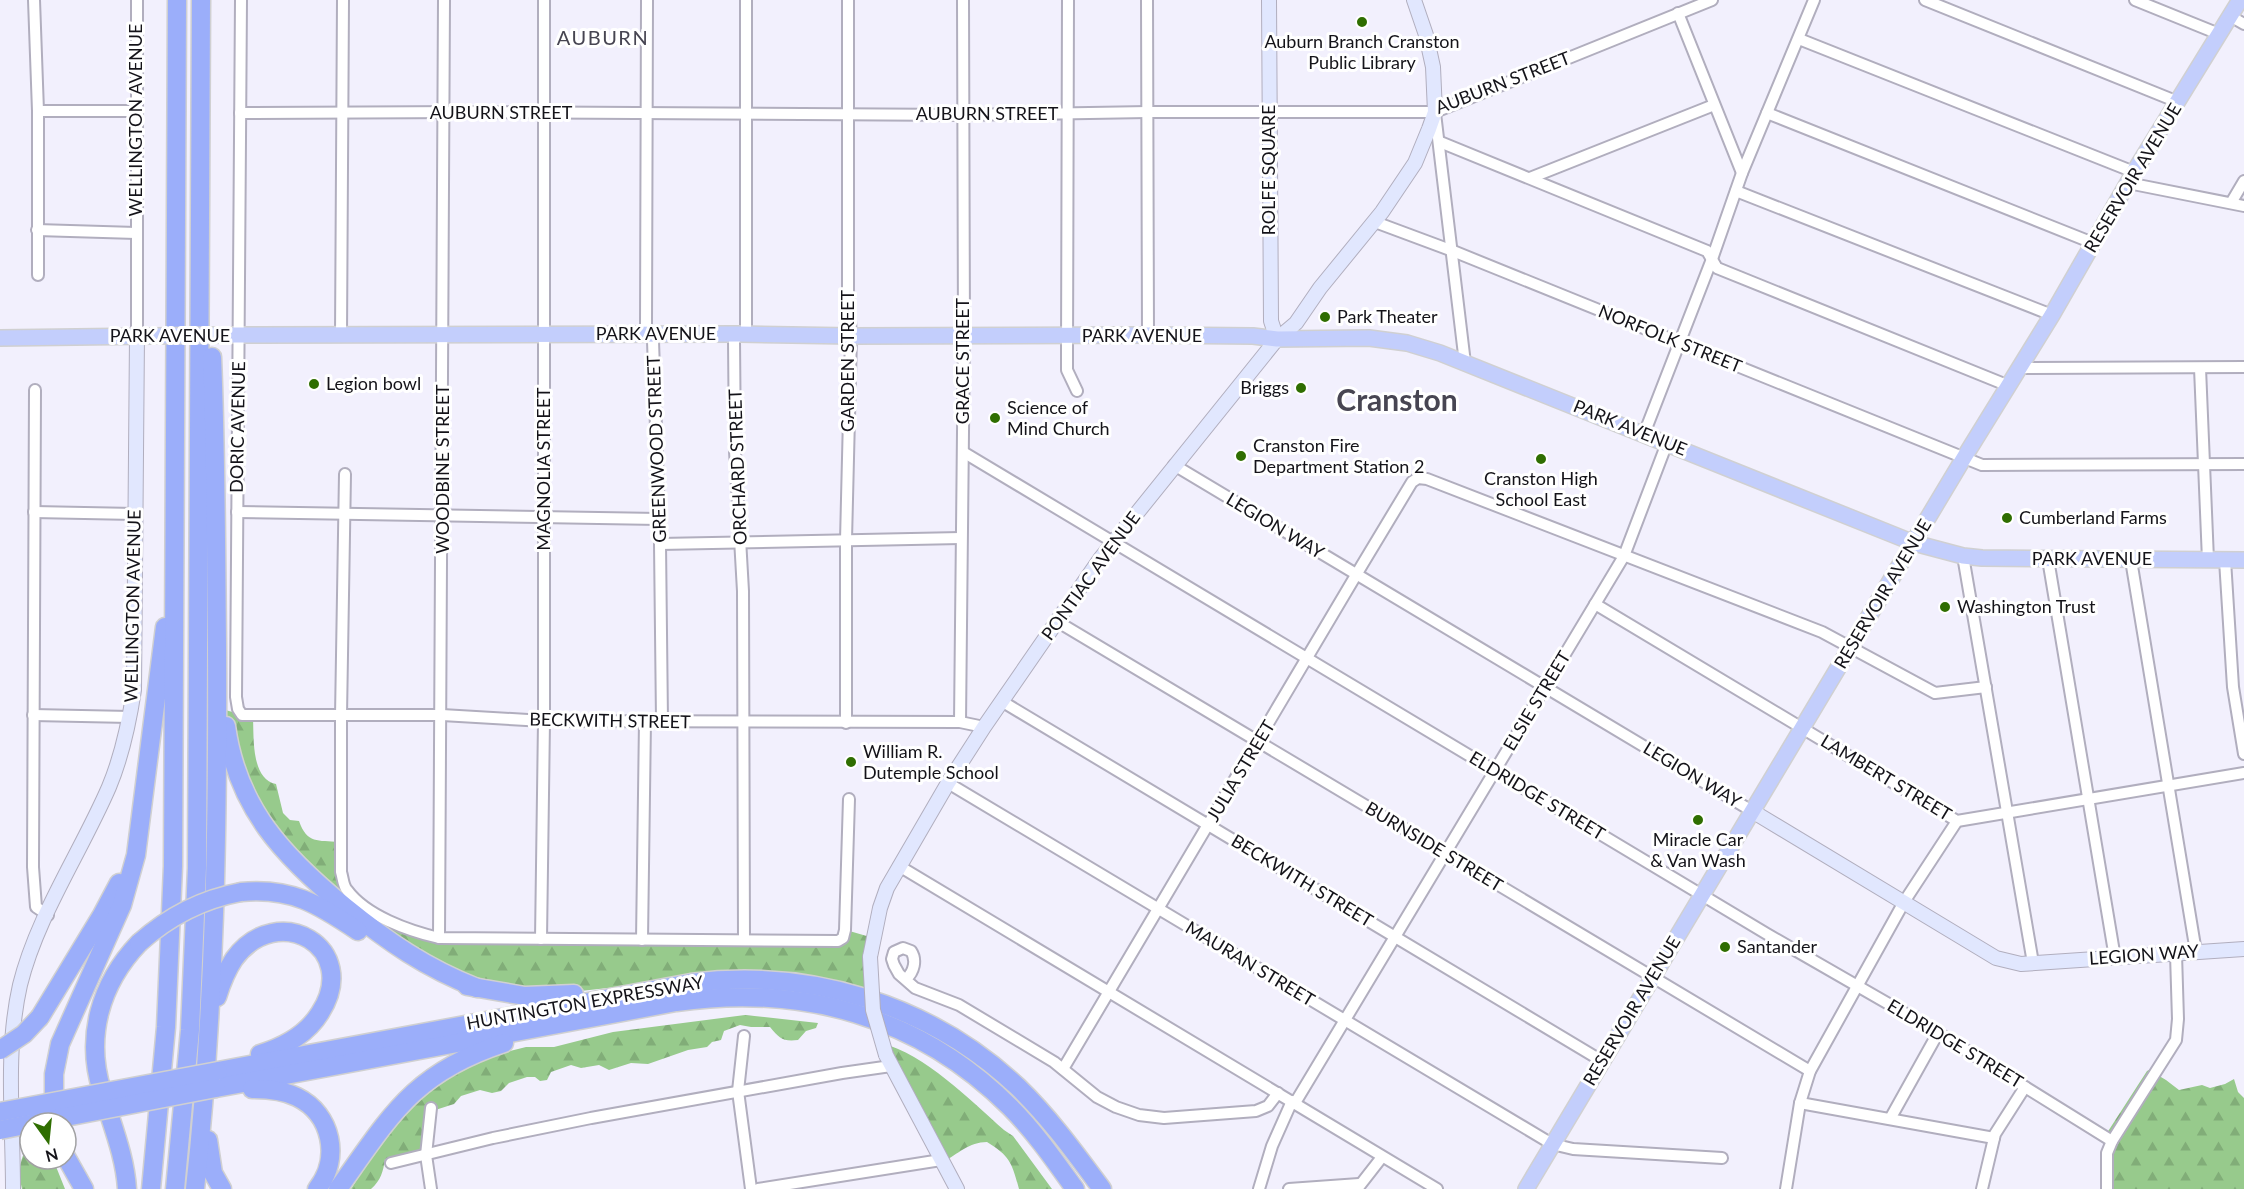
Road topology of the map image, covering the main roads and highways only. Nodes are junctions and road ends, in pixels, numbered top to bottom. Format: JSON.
{"nodes":[{"id":1,"x":177,"y":0,"type":"edge"},
{"id":2,"x":201,"y":0,"type":"edge"},
{"id":3,"x":2240,"y":0,"type":"edge"},
{"id":4,"x":201,"y":109,"type":"junction"},
{"id":5,"x":0,"y":338,"type":"edge"},
{"id":6,"x":216,"y":529,"type":"junction"},
{"id":7,"x":1914,"y":543,"type":"junction"},
{"id":8,"x":2244,"y":560,"type":"edge"},
{"id":9,"x":174,"y":561,"type":"junction"},
{"id":10,"x":144,"y":795,"type":"junction"},
{"id":11,"x":675,"y":986,"type":"junction"},
{"id":12,"x":477,"y":988,"type":"junction"},
{"id":13,"x":628,"y":1011,"type":"junction"},
{"id":14,"x":210,"y":1019,"type":"junction"},
{"id":15,"x":0,"y":1050,"type":"edge"},
{"id":16,"x":213,"y":1079,"type":"junction"},
{"id":17,"x":1019,"y":1088,"type":"junction"},
{"id":18,"x":74,"y":1098,"type":"junction"},
{"id":19,"x":0,"y":1103,"type":"edge"},
{"id":20,"x":55,"y":1111,"type":"edge"},
{"id":21,"x":0,"y":1112,"type":"edge"},
{"id":22,"x":78,"y":1112,"type":"edge"},
{"id":23,"x":389,"y":1117,"type":"junction"},
{"id":24,"x":18,"y":1126,"type":"edge"},
{"id":25,"x":0,"y":1130,"type":"edge"},
{"id":26,"x":74,"y":1171,"type":"edge"},
{"id":27,"x":84,"y":1189,"type":"edge"},
{"id":28,"x":127,"y":1189,"type":"edge"},
{"id":29,"x":151,"y":1189,"type":"edge"},
{"id":30,"x":175,"y":1189,"type":"edge"},
{"id":31,"x":195,"y":1189,"type":"edge"},
{"id":32,"x":222,"y":1189,"type":"edge"},
{"id":33,"x":317,"y":1189,"type":"edge"},
{"id":34,"x":338,"y":1189,"type":"edge"},
{"id":35,"x":347,"y":1189,"type":"edge"},
{"id":36,"x":1076,"y":1189,"type":"edge"},
{"id":37,"x":1102,"y":1189,"type":"edge"},
{"id":38,"x":1116,"y":1189,"type":"edge"},
{"id":39,"x":1526,"y":1189,"type":"edge"}],
"edges":[{"from":1,"to":9,"type":"highway"},
{"from":2,"to":4,"type":"highway"},
{"from":3,"to":7,"type":"main road","name":"RESERVOIR AVENUE"},
{"from":4,"to":6,"type":"highway"},
{"from":4,"to":30,"type":"highway"},
{"from":5,"to":7,"type":"main road","name":"PARK AVENUE","bridge":true},
{"from":6,"to":12,"type":"highway"},
{"from":6,"to":14,"type":"highway"},
{"from":7,"to":8,"type":"main road","name":"PARK AVENUE"},
{"from":7,"to":39,"type":"main road","name":"RESERVOIR AVENUE"},
{"from":9,"to":10,"type":"highway"},
{"from":9,"to":29,"type":"highway"},
{"from":10,"to":15,"type":"highway","bridge":true},
{"from":10,"to":20,"type":"highway"},
{"from":11,"to":12,"type":"highway"},
{"from":11,"to":16,"type":"highway","name":"HUNTINGTON EXPRESSWAY"},
{"from":11,"to":17,"type":"highway","name":"HUNTINGTON EXPRESSWAY"},
{"from":12,"to":28,"type":"highway","bridge":true},
{"from":13,"to":16,"type":"highway","name":"HUNTINGTON EXPRESSWAY"},
{"from":13,"to":23,"type":"highway"},
{"from":13,"to":36,"type":"highway","name":"HUNTINGTON EXPRESSWAY"},
{"from":14,"to":16,"type":"highway"},
{"from":14,"to":16,"type":"highway"},
{"from":16,"to":18,"type":"highway","name":"HUNTINGTON EXPRESSWAY","bridge":true},
{"from":16,"to":22,"type":"highway","name":"HUNTINGTON EXPRESSWAY","bridge":true},
{"from":16,"to":31,"type":"highway"},
{"from":16,"to":32,"type":"highway"},
{"from":16,"to":33,"type":"highway"},
{"from":17,"to":37,"type":"highway","name":"HUNTINGTON EXPRESSWAY"},
{"from":17,"to":38,"type":"highway"},
{"from":18,"to":19,"type":"highway","bridge":true},
{"from":18,"to":21,"type":"highway","name":"HUNTINGTON EXPRESSWAY","bridge":true},
{"from":23,"to":34,"type":"highway"},
{"from":23,"to":35,"type":"highway"},
{"from":24,"to":25,"type":"highway","bridge":true},
{"from":26,"to":27,"type":"highway"}]}
